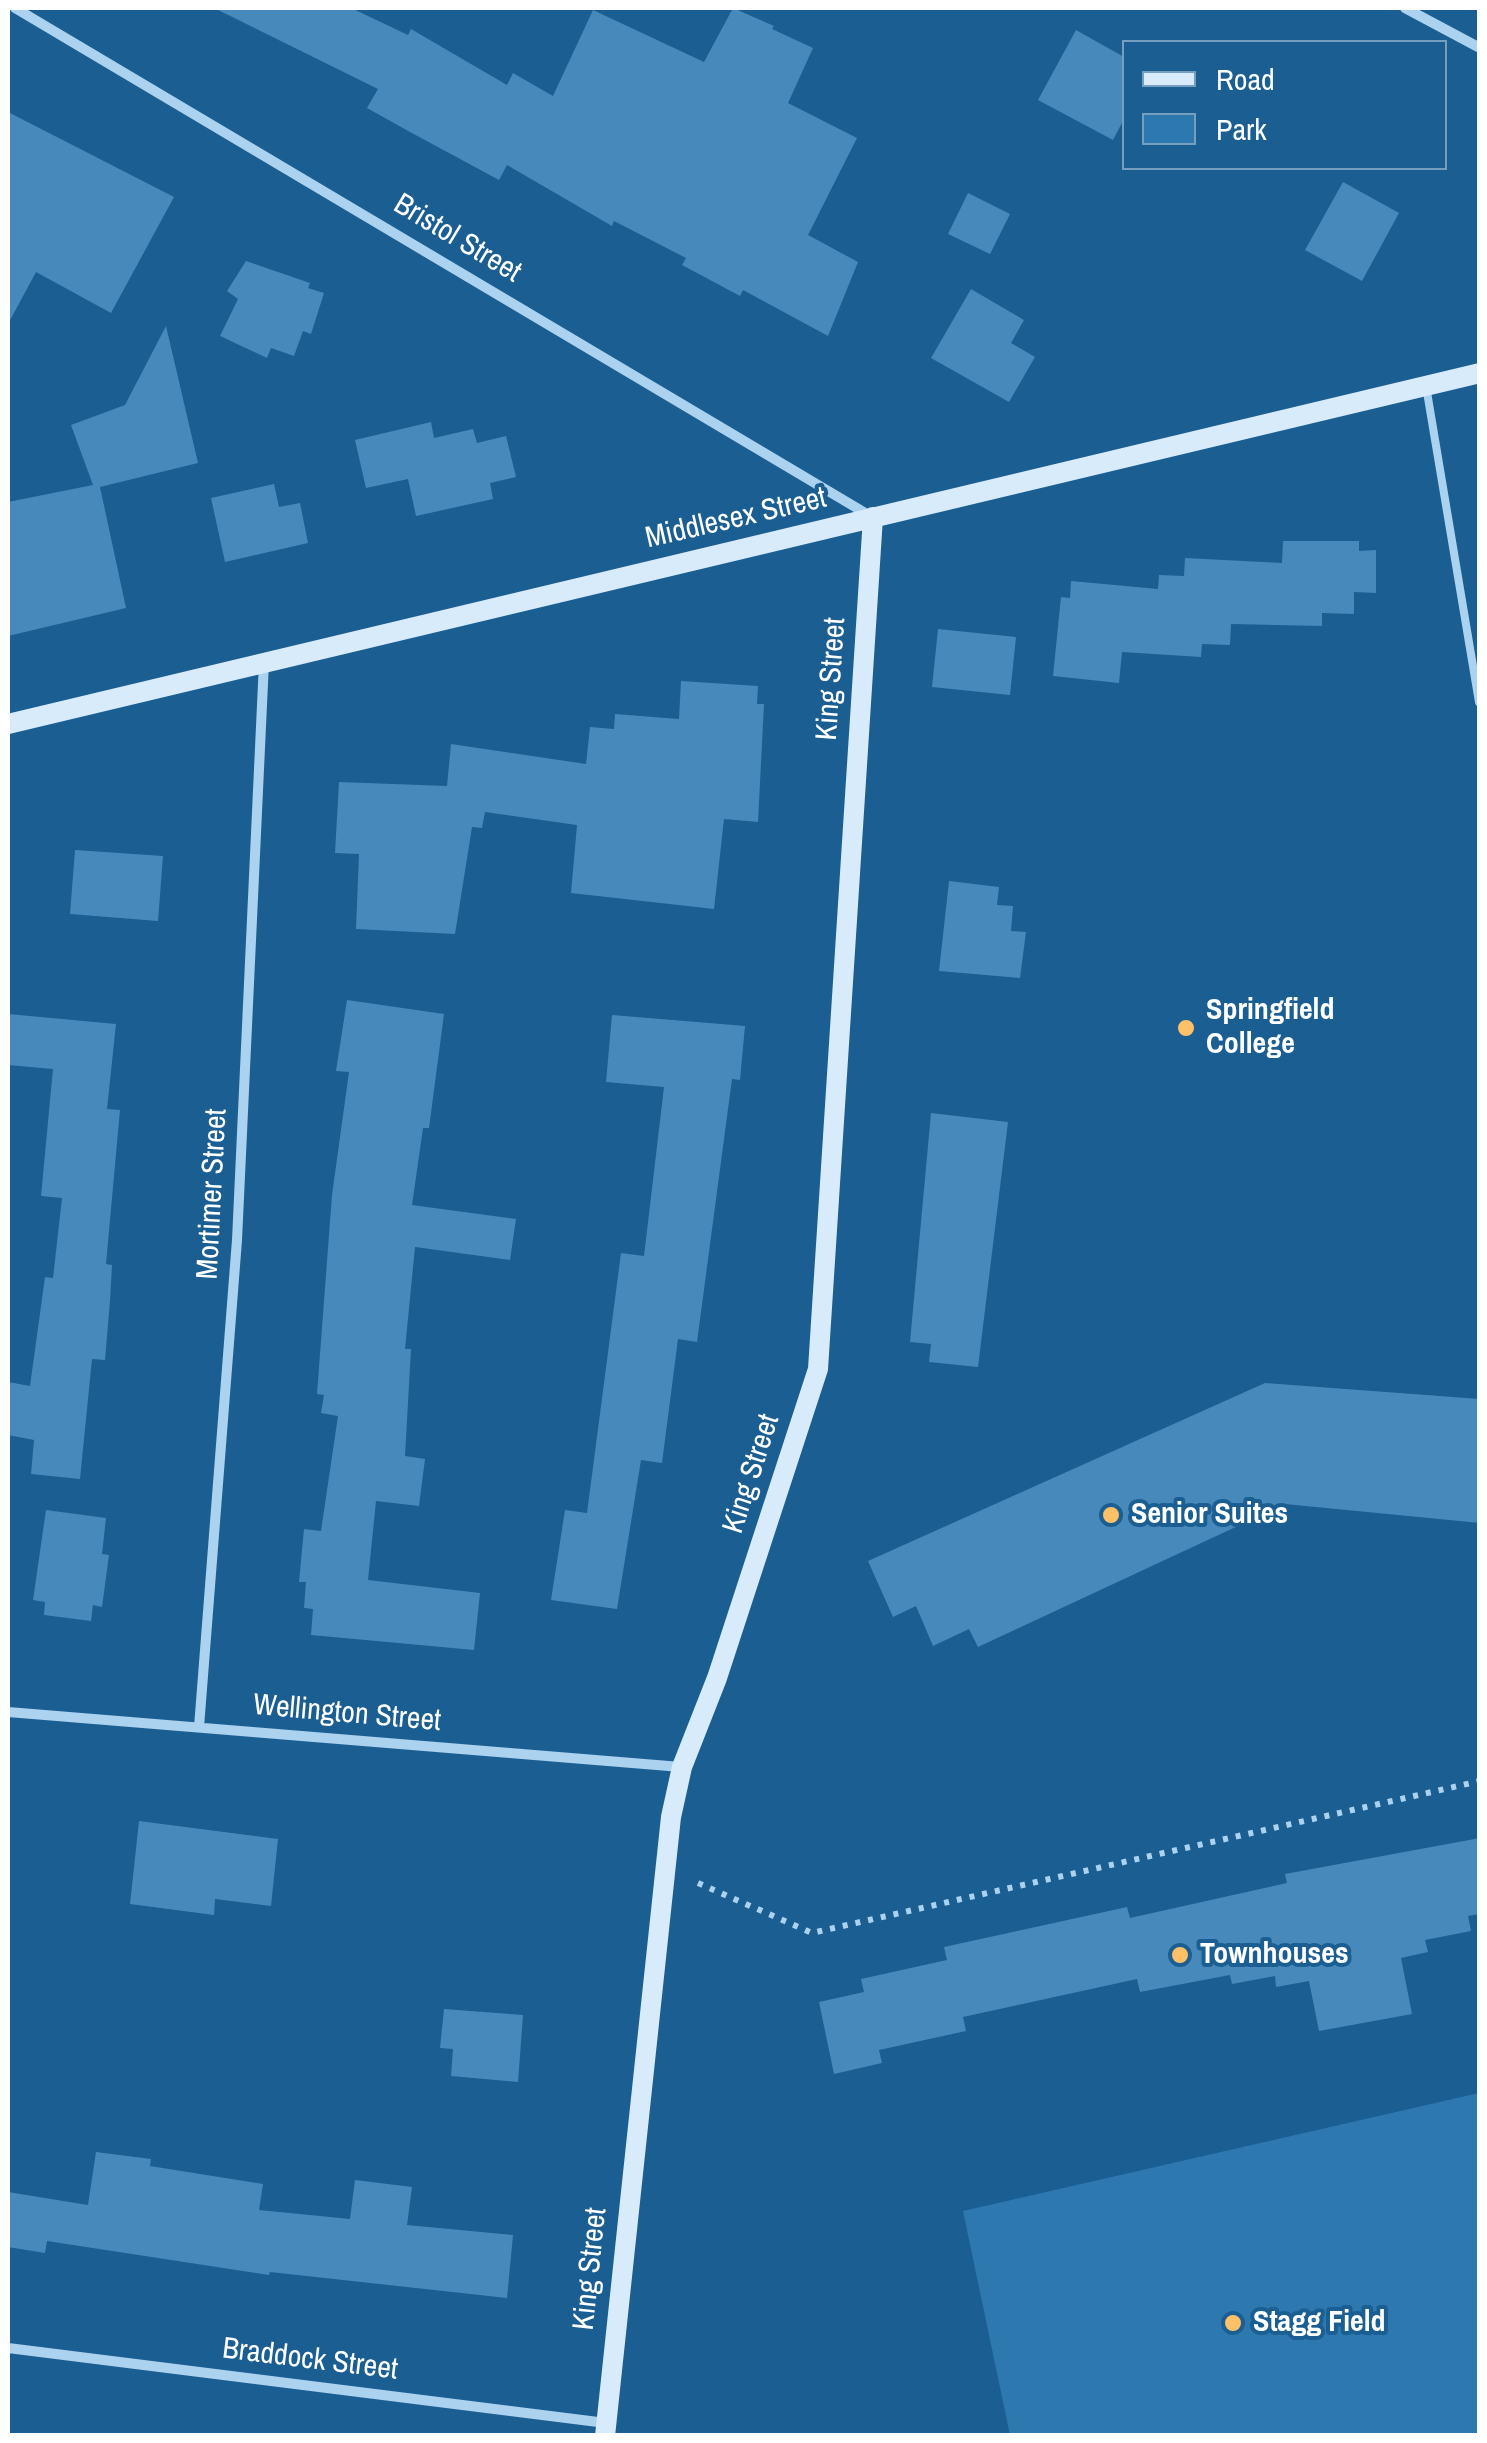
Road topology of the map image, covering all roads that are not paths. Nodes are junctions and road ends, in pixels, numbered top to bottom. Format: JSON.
{"nodes":[{"id":1,"x":15,"y":8,"type":"edge"},
{"id":2,"x":1405,"y":8,"type":"edge"},
{"id":3,"x":1480,"y":48,"type":"edge"},
{"id":4,"x":1480,"y":373,"type":"edge"},
{"id":5,"x":1426,"y":386,"type":"junction"},
{"id":6,"x":872,"y":517,"type":"junction"},
{"id":7,"x":264,"y":662,"type":"junction"},
{"id":8,"x":1480,"y":702,"type":"edge"},
{"id":9,"x":8,"y":724,"type":"edge"},
{"id":10,"x":8,"y":1712,"type":"edge"},
{"id":11,"x":200,"y":1727,"type":"junction"},
{"id":12,"x":682,"y":1767,"type":"junction"},
{"id":13,"x":8,"y":2348,"type":"edge"},
{"id":14,"x":605,"y":2429,"type":"edge"}],
"edges":[{"from":1,"to":6,"type":"street","name":"Bristol Street"},
{"from":2,"to":3,"type":"street"},
{"from":4,"to":5,"type":"street","name":"Middlesex Street"},
{"from":5,"to":6,"type":"street","name":"Middlesex Street"},
{"from":5,"to":8,"type":"lane"},
{"from":6,"to":7,"type":"street","name":"Middlesex Street"},
{"from":6,"to":12,"type":"street","name":"King Street"},
{"from":7,"to":9,"type":"street","name":"Middlesex Street"},
{"from":7,"to":11,"type":"street","name":"Mortimer Street"},
{"from":10,"to":11,"type":"street","name":"Wellington Street"},
{"from":11,"to":12,"type":"street","name":"Wellington Street"},
{"from":12,"to":14,"type":"street","name":"King Street"},
{"from":13,"to":14,"type":"street","name":"Braddock Street"}]}
